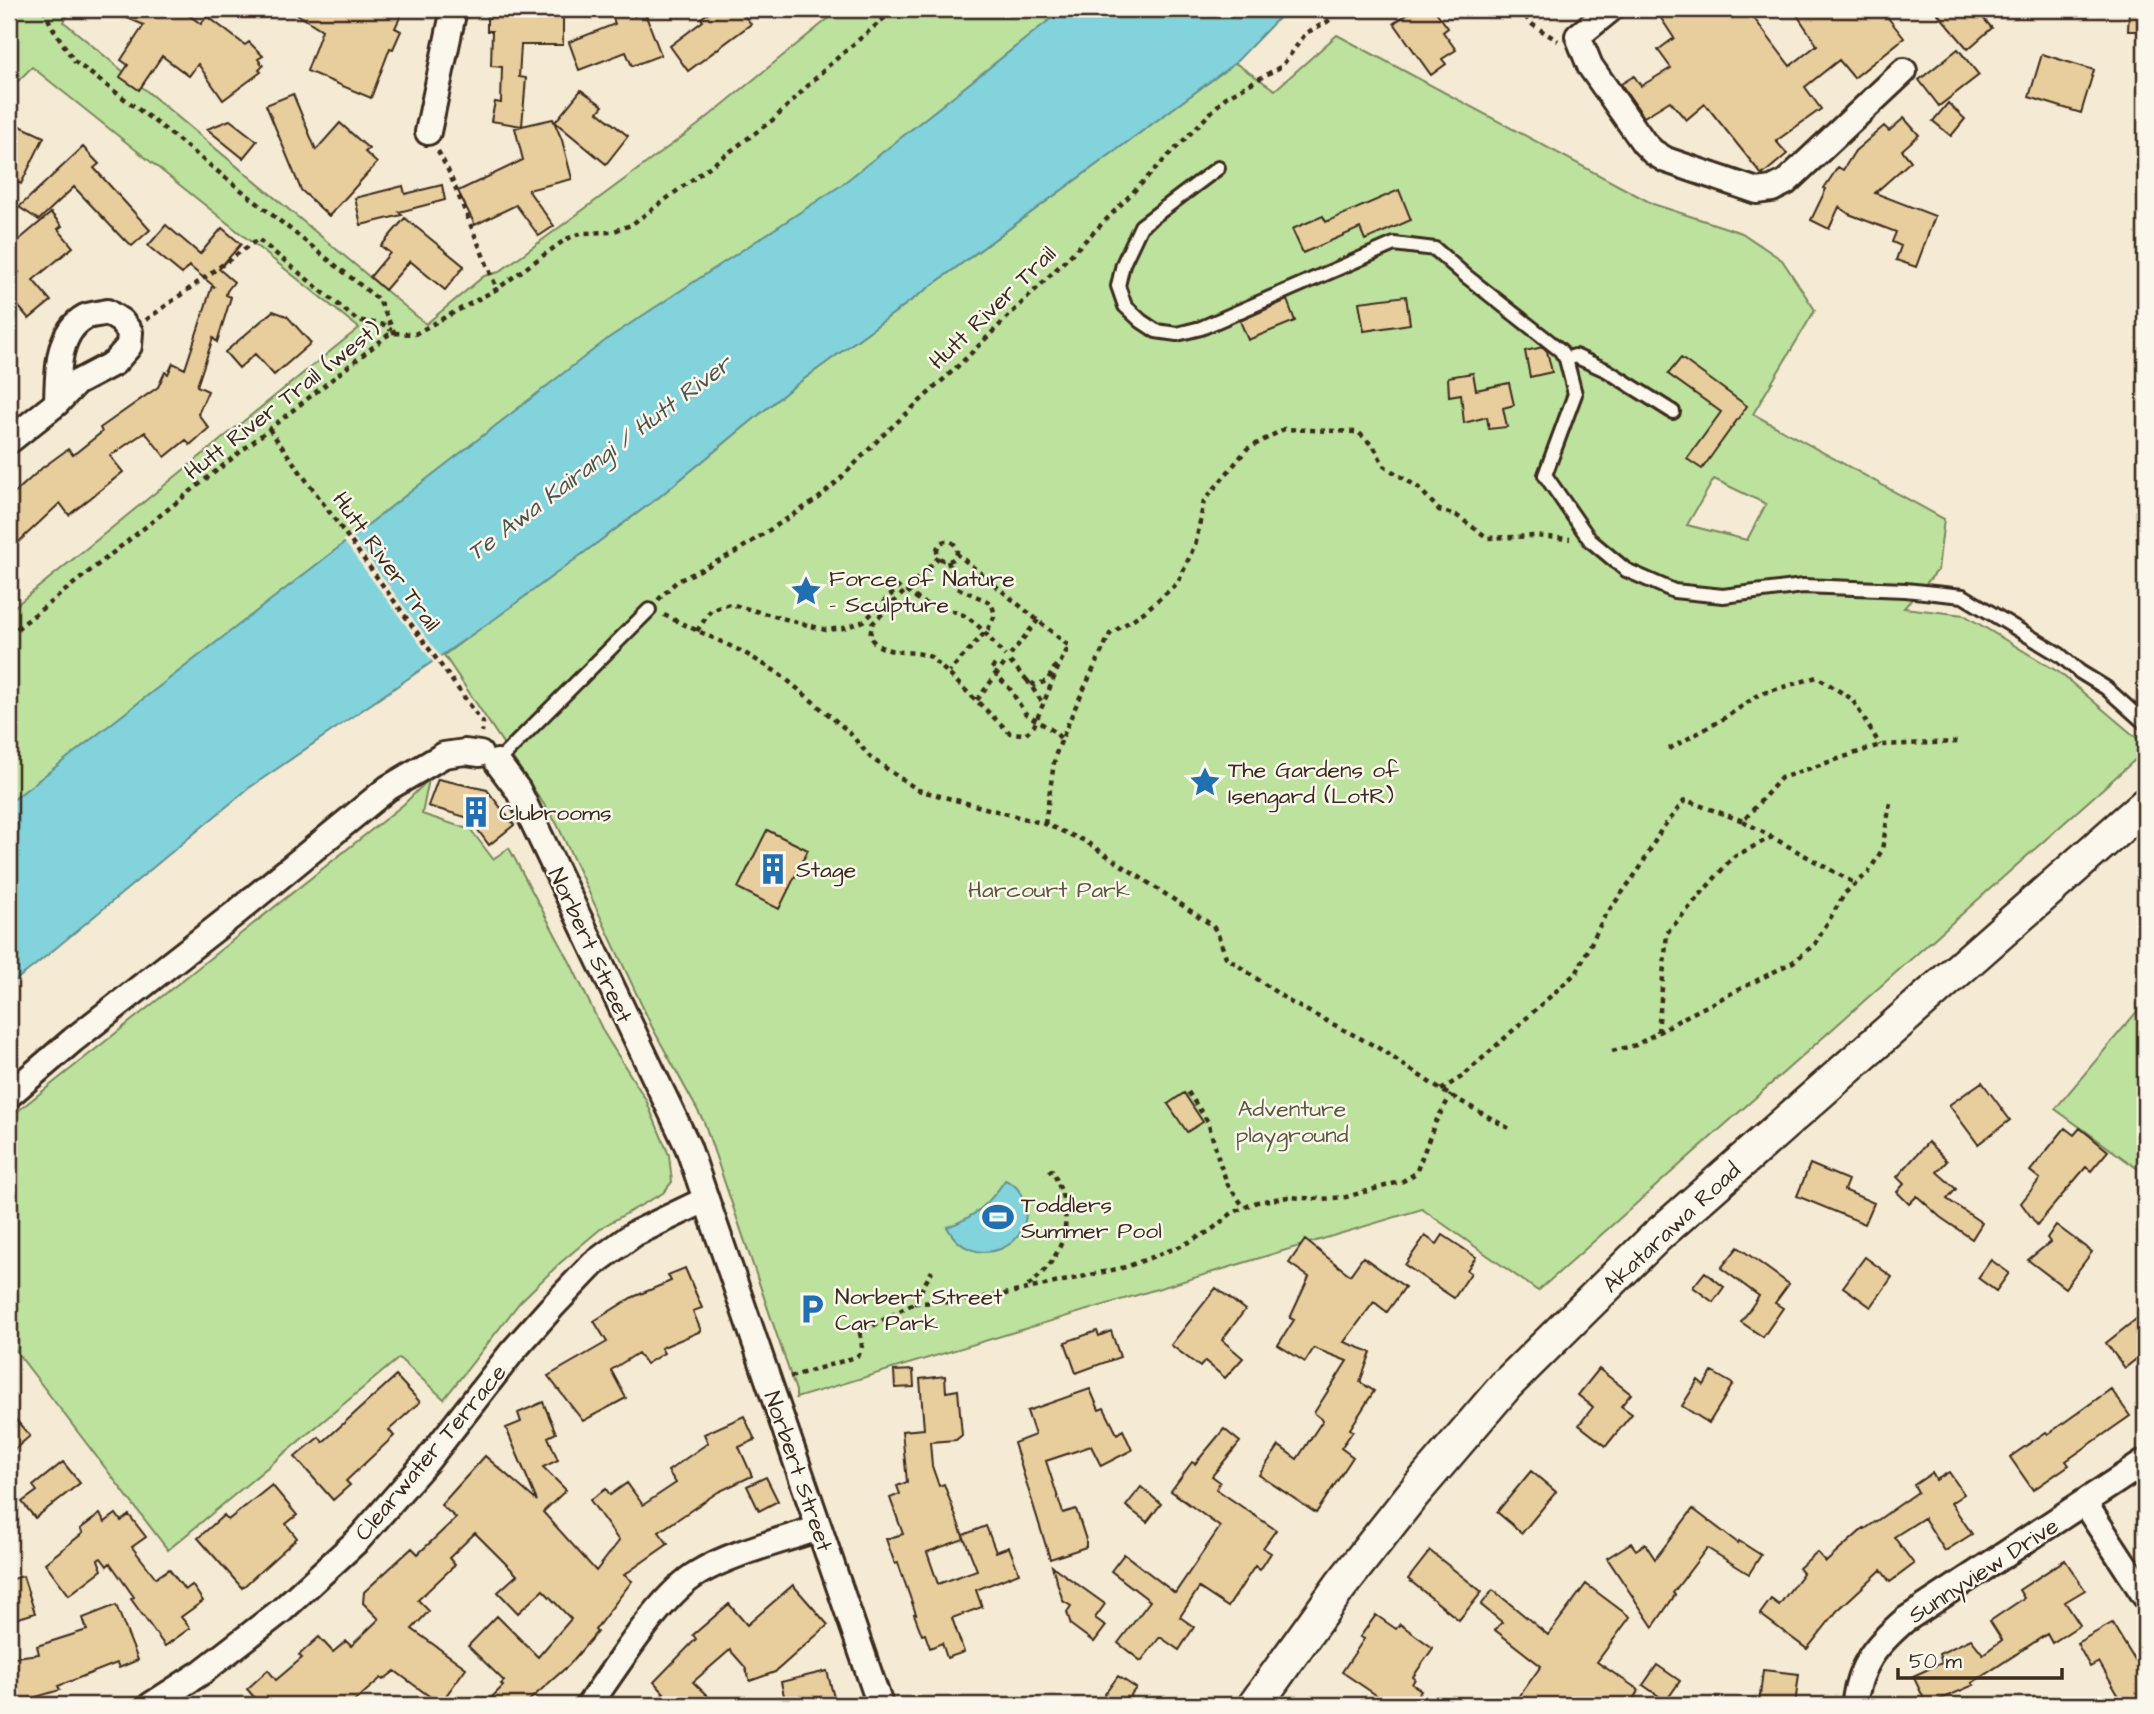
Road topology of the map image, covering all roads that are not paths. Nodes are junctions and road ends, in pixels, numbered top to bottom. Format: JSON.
{"nodes":[{"id":1,"x":454,"y":9,"type":"edge"},
{"id":2,"x":1611,"y":9,"type":"edge"},
{"id":3,"x":1904,"y":71,"type":"dead end"},
{"id":4,"x":428,"y":132,"type":"road end"},
{"id":5,"x":1218,"y":168,"type":"dead end"},
{"id":6,"x":1566,"y":359,"type":"junction"},
{"id":7,"x":57,"y":403,"type":"junction"},
{"id":8,"x":1673,"y":412,"type":"dead end"},
{"id":9,"x":9,"y":441,"type":"edge"},
{"id":10,"x":649,"y":610,"type":"road end"},
{"id":11,"x":2145,"y":723,"type":"edge"},
{"id":12,"x":489,"y":758,"type":"junction"},
{"id":13,"x":2145,"y":805,"type":"edge"},
{"id":14,"x":9,"y":1095,"type":"edge"},
{"id":15,"x":705,"y":1200,"type":"junction"},
{"id":16,"x":2145,"y":1462,"type":"edge"},
{"id":17,"x":2085,"y":1504,"type":"junction"},
{"id":18,"x":819,"y":1528,"type":"junction"},
{"id":19,"x":2145,"y":1596,"type":"edge"},
{"id":20,"x":151,"y":1705,"type":"edge"},
{"id":21,"x":589,"y":1705,"type":"edge"},
{"id":22,"x":880,"y":1705,"type":"edge"},
{"id":23,"x":1255,"y":1705,"type":"edge"},
{"id":24,"x":1854,"y":1705,"type":"edge"}],
"edges":[{"from":1,"to":4,"type":"street"},
{"from":2,"to":3,"type":"street"},
{"from":5,"to":6,"type":"lane"},
{"from":6,"to":8,"type":"lane"},
{"from":6,"to":11,"type":"lane"},
{"from":7,"to":7,"type":"street"},
{"from":7,"to":9,"type":"street"},
{"from":10,"to":12,"type":"lane"},
{"from":12,"to":14,"type":"street"},
{"from":12,"to":15,"type":"street","name":"Norbert Street"},
{"from":13,"to":23,"type":"street","name":"Akatarawa Road"},
{"from":15,"to":18,"type":"street","name":"Norbert Street"},
{"from":15,"to":20,"type":"street","name":"Clearwater Terrace"},
{"from":16,"to":17,"type":"street","name":"Sunnyview Drive"},
{"from":17,"to":19,"type":"street"},
{"from":17,"to":24,"type":"street","name":"Sunnyview Drive"},
{"from":18,"to":21,"type":"street"},
{"from":18,"to":22,"type":"street","name":"Norbert Street"}]}
